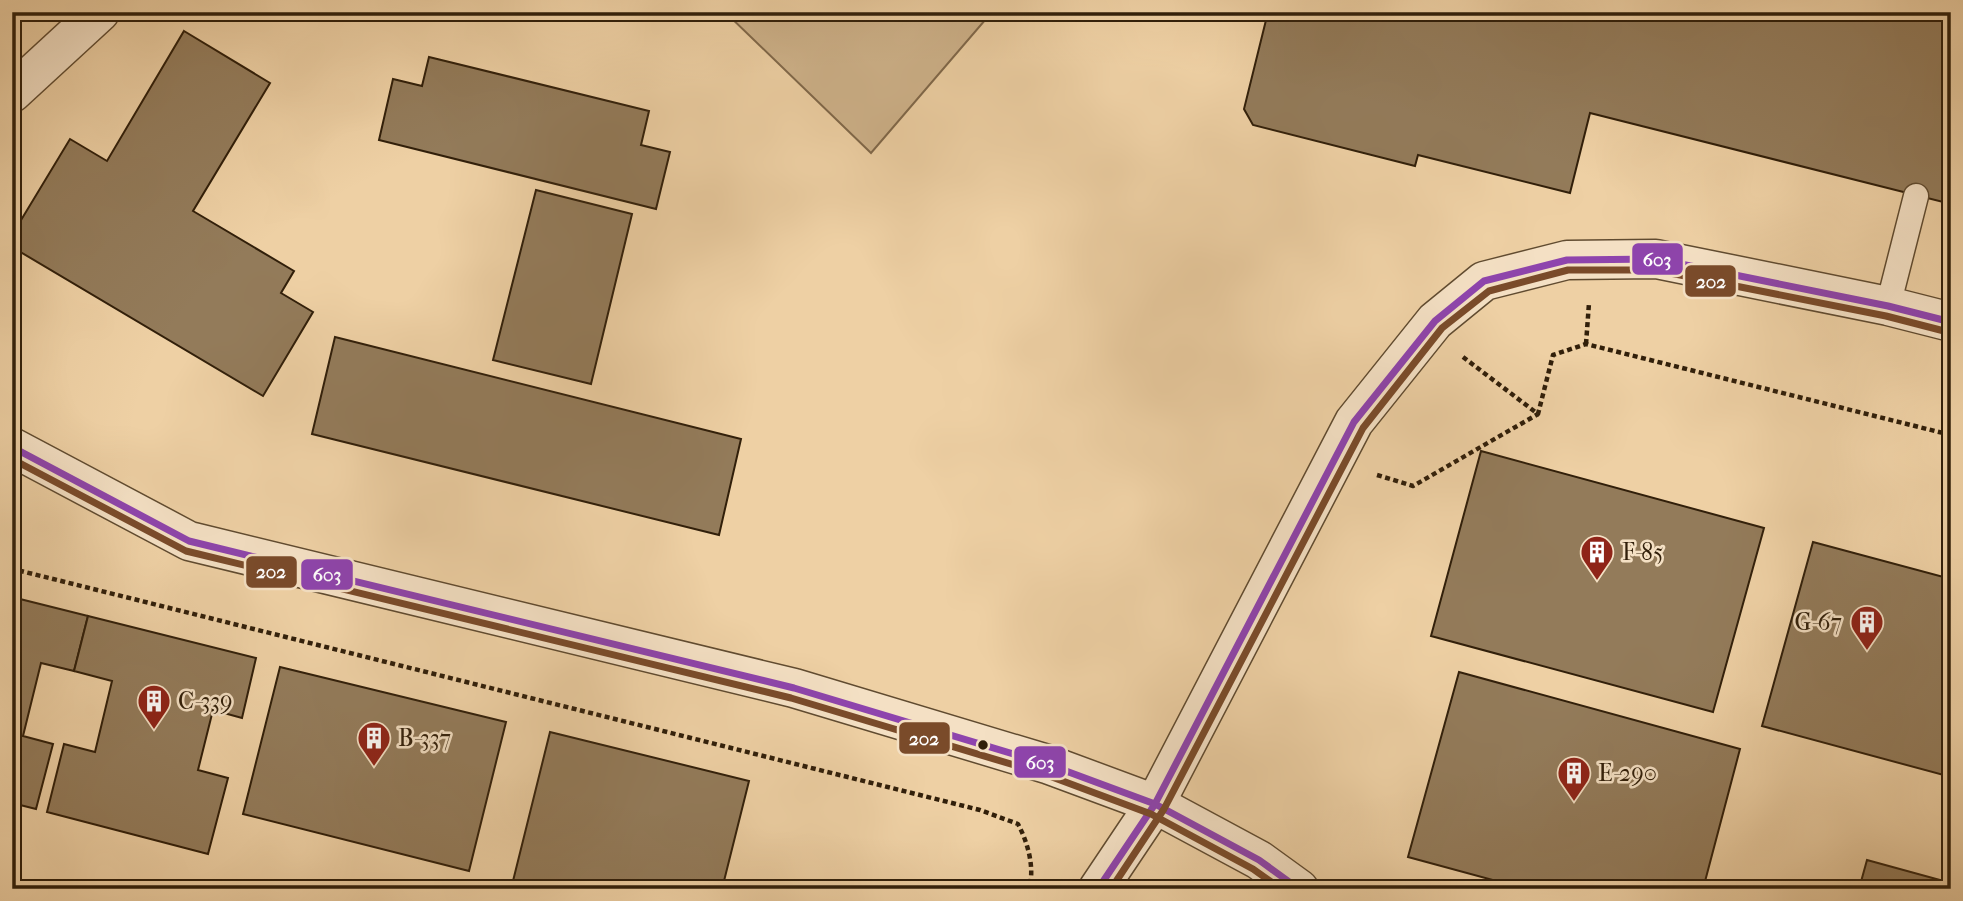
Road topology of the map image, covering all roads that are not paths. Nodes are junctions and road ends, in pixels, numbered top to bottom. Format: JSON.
{"nodes":[{"id":1,"x":100,"y":12,"type":"edge"},
{"id":2,"x":12,"y":93,"type":"edge"},
{"id":3,"x":1916,"y":196,"type":"dead end"},
{"id":4,"x":1888,"y":306,"type":"junction"},
{"id":5,"x":1951,"y":322,"type":"edge"},
{"id":6,"x":12,"y":447,"type":"edge"},
{"id":7,"x":1155,"y":804,"type":"junction"},
{"id":8,"x":1098,"y":889,"type":"edge"},
{"id":9,"x":1299,"y":889,"type":"edge"}],
"edges":[{"from":1,"to":2,"type":"street"},
{"from":3,"to":4,"type":"lane"},
{"from":4,"to":5,"type":"street"},
{"from":4,"to":7,"type":"street"},
{"from":6,"to":7,"type":"street"},
{"from":7,"to":8,"type":"street"},
{"from":7,"to":9,"type":"street"}]}
